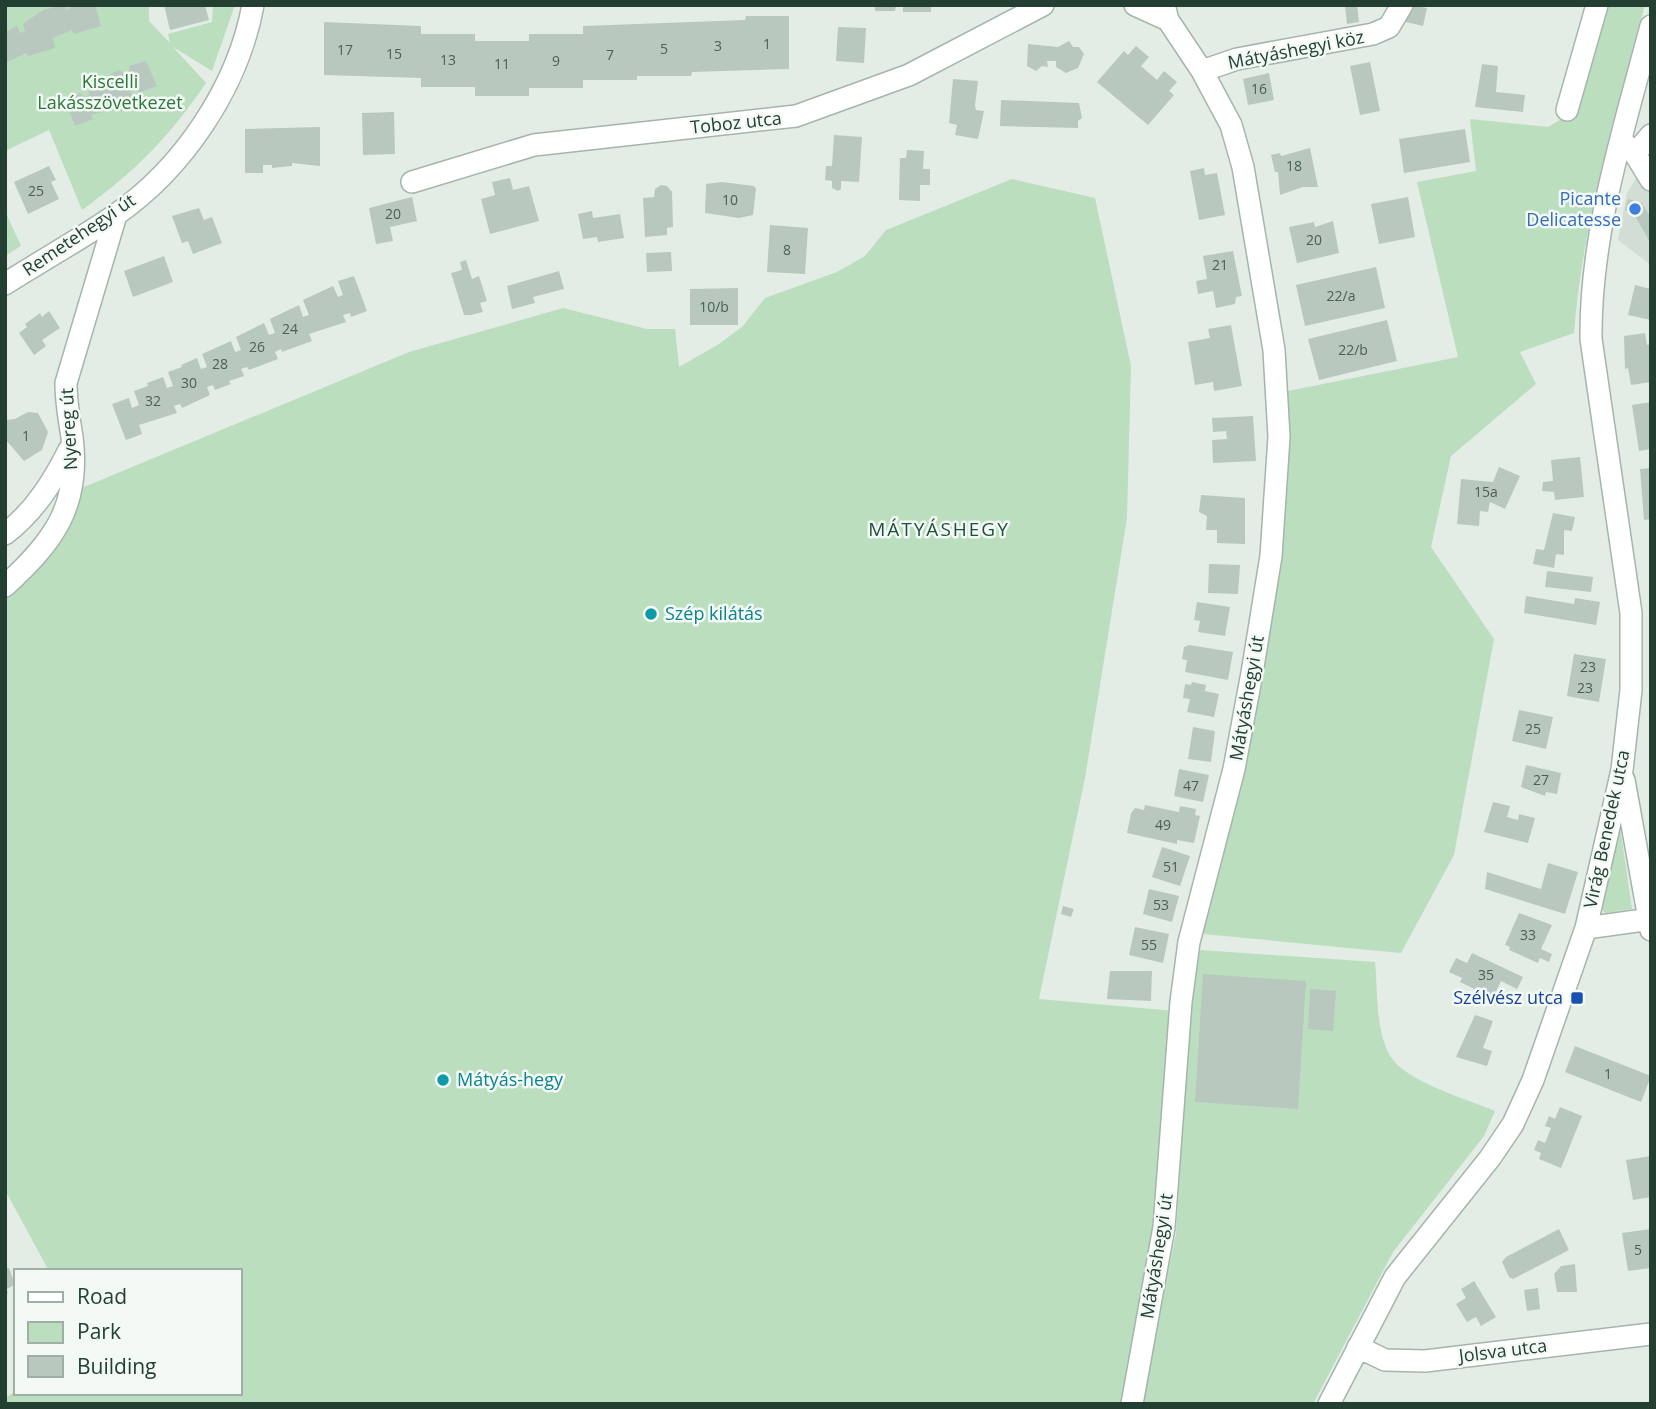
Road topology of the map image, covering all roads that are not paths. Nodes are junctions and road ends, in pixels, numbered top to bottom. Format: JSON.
{"nodes":[{"id":1,"x":253,"y":5,"type":"edge"},
{"id":2,"x":1043,"y":5,"type":"edge"},
{"id":3,"x":1135,"y":5,"type":"edge"},
{"id":4,"x":1402,"y":5,"type":"edge"},
{"id":5,"x":1597,"y":5,"type":"edge"},
{"id":6,"x":1166,"y":12,"type":"edge"},
{"id":7,"x":1651,"y":26,"type":"edge"},
{"id":8,"x":1202,"y":71,"type":"junction"},
{"id":9,"x":1567,"y":110,"type":"dead end"},
{"id":10,"x":1651,"y":135,"type":"edge"},
{"id":11,"x":1628,"y":147,"type":"junction"},
{"id":12,"x":1651,"y":180,"type":"edge"},
{"id":13,"x":412,"y":182,"type":"dead end"},
{"id":14,"x":116,"y":215,"type":"junction"},
{"id":15,"x":5,"y":284,"type":"edge"},
{"id":16,"x":72,"y":445,"type":"junction"},
{"id":17,"x":5,"y":534,"type":"edge"},
{"id":18,"x":5,"y":586,"type":"edge"},
{"id":19,"x":1622,"y":770,"type":"junction"},
{"id":20,"x":1650,"y":922,"type":"edge"},
{"id":21,"x":1586,"y":928,"type":"junction"},
{"id":22,"x":1651,"y":1334,"type":"edge"},
{"id":23,"x":1358,"y":1347,"type":"junction"},
{"id":24,"x":1132,"y":1404,"type":"edge"},
{"id":25,"x":1329,"y":1404,"type":"edge"}],
"edges":[{"from":1,"to":14,"type":"street","name":"Remetehegyi út"},
{"from":2,"to":13,"type":"street","name":"Toboz utca"},
{"from":3,"to":6,"type":"street"},
{"from":4,"to":8,"type":"street","name":"Mátyáshegyi köz"},
{"from":5,"to":9,"type":"street"},
{"from":6,"to":8,"type":"street","name":"Mátyáshegyi út"},
{"from":7,"to":11,"type":"street","name":"Virág Benedek utca"},
{"from":8,"to":24,"type":"street","name":"Mátyáshegyi út"},
{"from":10,"to":11,"type":"street"},
{"from":11,"to":12,"type":"street"},
{"from":11,"to":19,"type":"street","name":"Virág Benedek utca"},
{"from":14,"to":15,"type":"street","name":"Remetehegyi út"},
{"from":14,"to":16,"type":"street","name":"Nyereg út"},
{"from":16,"to":17,"type":"street"},
{"from":16,"to":18,"type":"street","name":"Nyereg út"},
{"from":19,"to":20,"type":"street"},
{"from":19,"to":21,"type":"street","name":"Virág Benedek utca"},
{"from":20,"to":21,"type":"street"},
{"from":21,"to":23,"type":"street","name":"Virág Benedek utca"},
{"from":22,"to":23,"type":"street","name":"Jolsva utca"},
{"from":23,"to":25,"type":"street","name":"Virág Benedek utca"}]}
